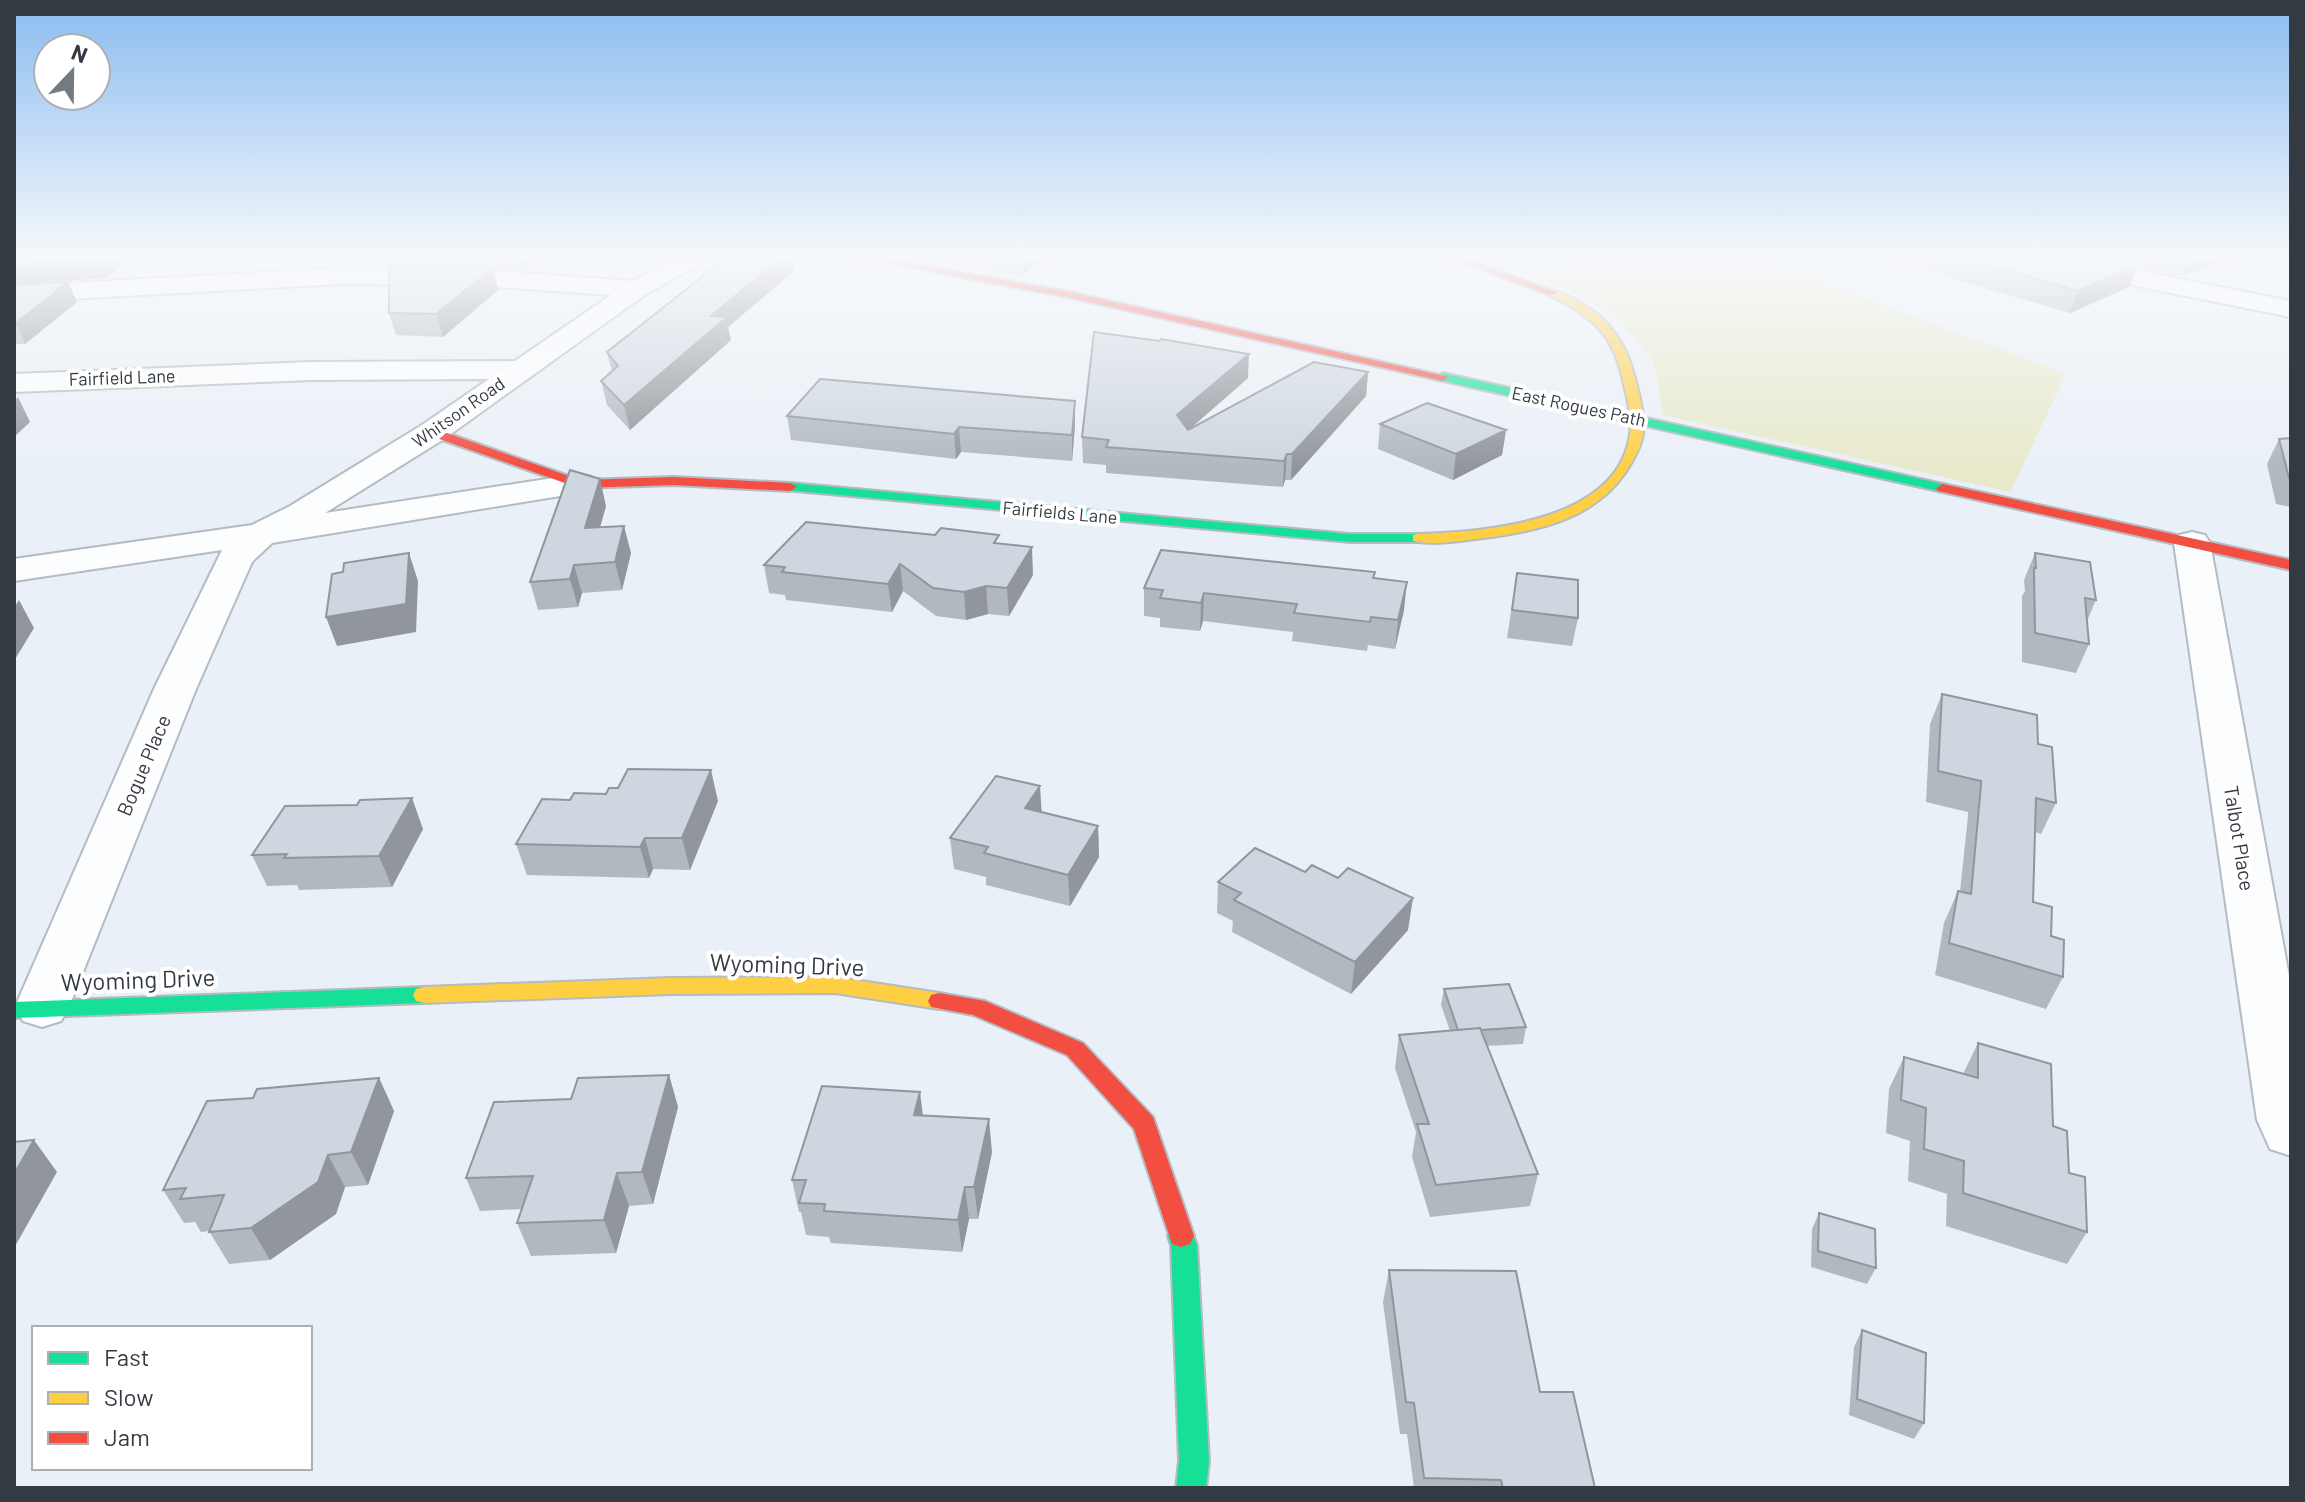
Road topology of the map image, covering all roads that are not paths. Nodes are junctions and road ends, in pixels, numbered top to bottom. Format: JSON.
{"nodes":[{"id":1,"x":580,"y":328,"type":"edge"},
{"id":2,"x":1222,"y":328,"type":"edge"},
{"id":3,"x":1605,"y":328,"type":"edge"},
{"id":4,"x":519,"y":370,"type":"junction"},
{"id":5,"x":14,"y":383,"type":"edge"},
{"id":6,"x":1635,"y":418,"type":"junction"},
{"id":7,"x":433,"y":432,"type":"junction"},
{"id":8,"x":579,"y":484,"type":"junction"},
{"id":9,"x":261,"y":534,"type":"junction"},
{"id":10,"x":2192,"y":543,"type":"junction"},
{"id":11,"x":2291,"y":565,"type":"edge"},
{"id":12,"x":14,"y":570,"type":"edge"},
{"id":13,"x":28,"y":1008,"type":"edge"},
{"id":14,"x":2291,"y":1132,"type":"edge"},
{"id":15,"x":1191,"y":1488,"type":"edge"}],
"edges":[{"from":1,"to":4,"type":"street","name":"Whitson Road"},
{"from":2,"to":6,"type":"street","name":"East Rogues Path"},
{"from":3,"to":6,"type":"street"},
{"from":4,"to":5,"type":"street","name":"Fairfield Lane"},
{"from":4,"to":7,"type":"street","name":"Whitson Road"},
{"from":6,"to":8,"type":"street","name":"Fairfields Lane"},
{"from":6,"to":10,"type":"street","name":"East Rogues Path"},
{"from":7,"to":8,"type":"street","name":"Fairfields Lane"},
{"from":7,"to":9,"type":"street","name":"Whitson Road"},
{"from":8,"to":9,"type":"street","name":"Whitson Road"},
{"from":9,"to":12,"type":"street","name":"Whitson Road"},
{"from":9,"to":13,"type":"street","name":"Bogue Place"},
{"from":10,"to":11,"type":"street","name":"East Rogues Path"},
{"from":10,"to":14,"type":"street","name":"Talbot Place"},
{"from":13,"to":15,"type":"street","name":"Wyoming Drive"}]}
